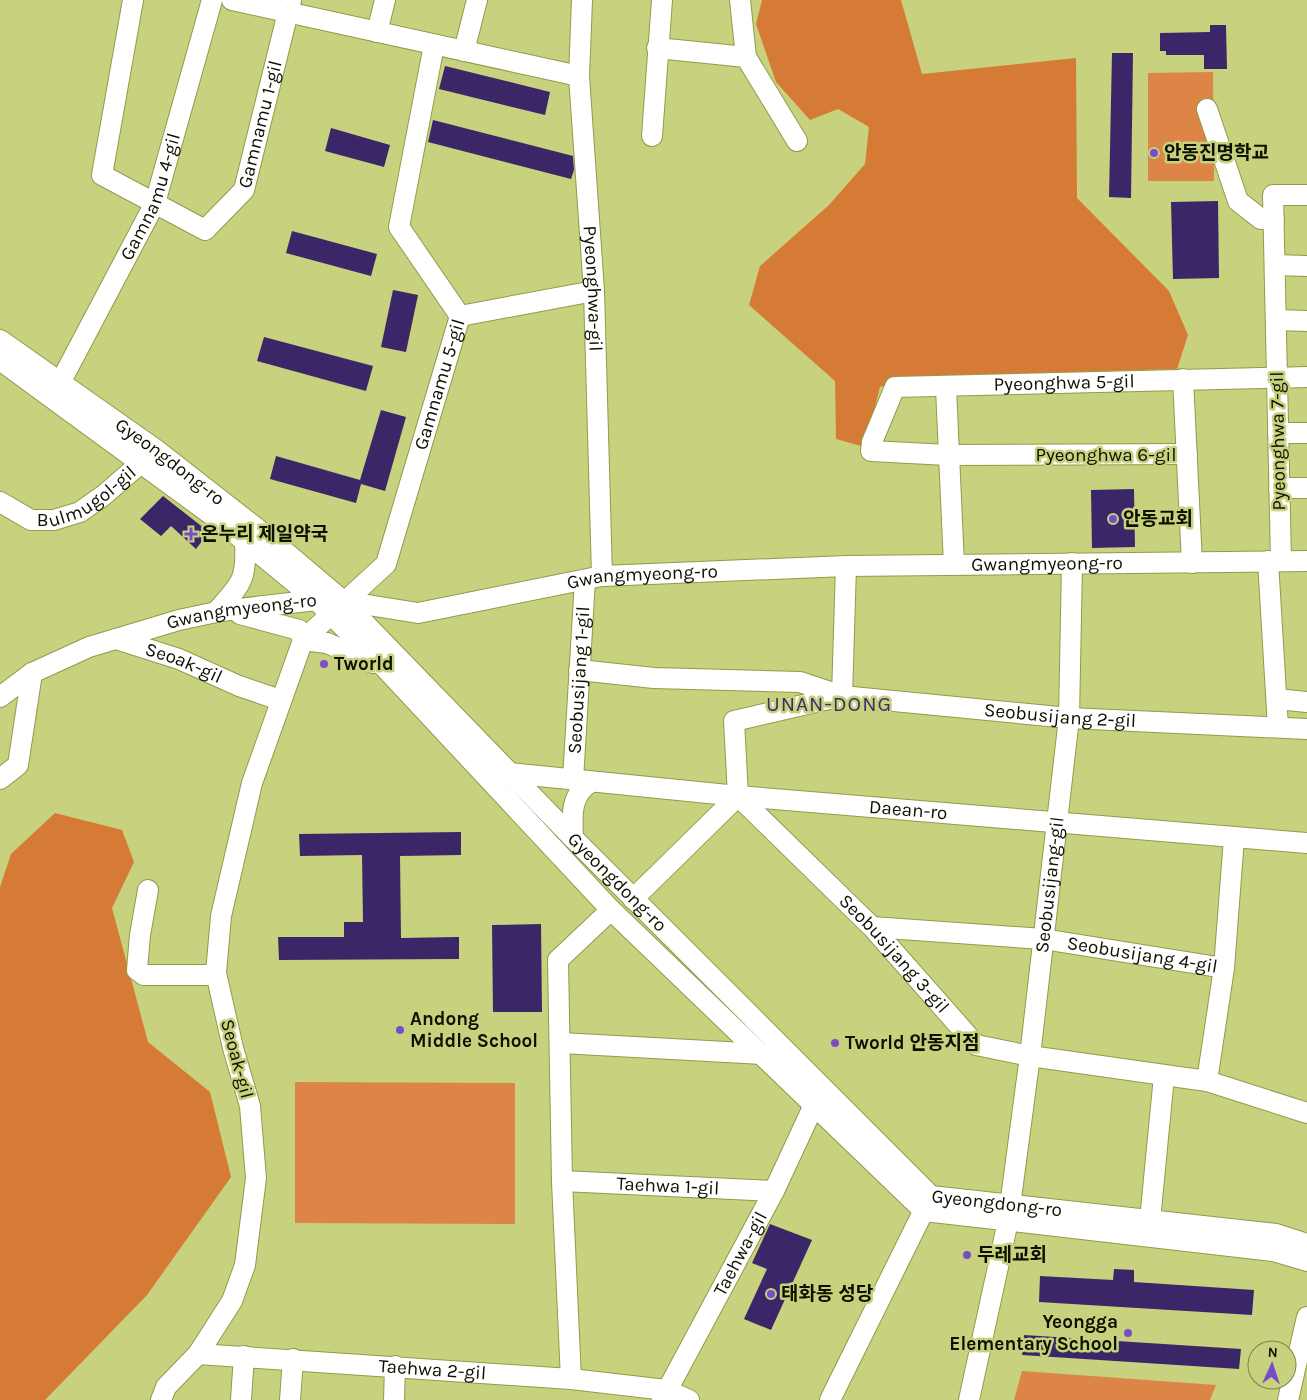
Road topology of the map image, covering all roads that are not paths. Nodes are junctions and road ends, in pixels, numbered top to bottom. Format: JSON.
{"nodes":[{"id":1,"x":133,"y":0,"type":"edge"},
{"id":2,"x":212,"y":0,"type":"edge"},
{"id":3,"x":232,"y":0,"type":"edge"},
{"id":4,"x":385,"y":0,"type":"edge"},
{"id":5,"x":477,"y":0,"type":"edge"},
{"id":6,"x":582,"y":0,"type":"edge"},
{"id":7,"x":662,"y":0,"type":"edge"},
{"id":8,"x":740,"y":0,"type":"edge"},
{"id":9,"x":289,"y":6,"type":"edge"},
{"id":10,"x":377,"y":32,"type":"junction"},
{"id":11,"x":434,"y":45,"type":"junction"},
{"id":12,"x":657,"y":48,"type":"junction"},
{"id":13,"x":464,"y":51,"type":"junction"},
{"id":14,"x":746,"y":57,"type":"junction"},
{"id":15,"x":579,"y":76,"type":"junction"},
{"id":16,"x":1207,"y":108,"type":"dead end"},
{"id":17,"x":652,"y":136,"type":"dead end"},
{"id":18,"x":797,"y":141,"type":"dead end"},
{"id":19,"x":1307,"y":195,"type":"edge"},
{"id":20,"x":155,"y":203,"type":"junction"},
{"id":21,"x":1274,"y":219,"type":"junction"},
{"id":22,"x":1275,"y":265,"type":"junction"},
{"id":23,"x":1307,"y":266,"type":"edge"},
{"id":24,"x":594,"y":291,"type":"junction"},
{"id":25,"x":460,"y":316,"type":"junction"},
{"id":26,"x":1276,"y":320,"type":"junction"},
{"id":27,"x":1307,"y":321,"type":"edge"},
{"id":28,"x":0,"y":340,"type":"edge"},
{"id":29,"x":0,"y":360,"type":"edge"},
{"id":30,"x":1277,"y":377,"type":"junction"},
{"id":31,"x":1307,"y":377,"type":"edge"},
{"id":32,"x":1183,"y":379,"type":"junction"},
{"id":33,"x":60,"y":383,"type":"junction"},
{"id":34,"x":946,"y":388,"type":"junction"},
{"id":35,"x":1278,"y":433,"type":"junction"},
{"id":36,"x":1307,"y":433,"type":"edge"},
{"id":37,"x":1187,"y":454,"type":"junction"},
{"id":38,"x":948,"y":455,"type":"junction"},
{"id":39,"x":142,"y":462,"type":"junction"},
{"id":40,"x":1279,"y":488,"type":"junction"},
{"id":41,"x":1307,"y":488,"type":"edge"},
{"id":42,"x":0,"y":502,"type":"edge"},
{"id":43,"x":245,"y":542,"type":"junction"},
{"id":44,"x":1274,"y":561,"type":"junction"},
{"id":45,"x":1307,"y":561,"type":"edge"},
{"id":46,"x":1192,"y":562,"type":"junction"},
{"id":47,"x":1072,"y":563,"type":"junction"},
{"id":48,"x":954,"y":565,"type":"junction"},
{"id":49,"x":846,"y":566,"type":"junction"},
{"id":50,"x":594,"y":578,"type":"junction"},
{"id":51,"x":316,"y":600,"type":"junction"},
{"id":52,"x":337,"y":608,"type":"junction"},
{"id":53,"x":218,"y":611,"type":"junction"},
{"id":54,"x":116,"y":639,"type":"junction"},
{"id":55,"x":303,"y":640,"type":"junction"},
{"id":56,"x":384,"y":667,"type":"junction"},
{"id":57,"x":580,"y":670,"type":"junction"},
{"id":58,"x":32,"y":673,"type":"junction"},
{"id":59,"x":842,"y":696,"type":"junction"},
{"id":60,"x":0,"y":697,"type":"edge"},
{"id":61,"x":1277,"y":699,"type":"junction"},
{"id":62,"x":280,"y":700,"type":"junction"},
{"id":63,"x":1307,"y":702,"type":"edge"},
{"id":64,"x":1069,"y":718,"type":"junction"},
{"id":65,"x":1278,"y":727,"type":"junction"},
{"id":66,"x":1307,"y":729,"type":"edge"},
{"id":67,"x":509,"y":773,"type":"junction"},
{"id":68,"x":0,"y":779,"type":"edge"},
{"id":69,"x":582,"y":781,"type":"junction"},
{"id":70,"x":738,"y":796,"type":"junction"},
{"id":71,"x":1057,"y":822,"type":"junction"},
{"id":72,"x":573,"y":838,"type":"junction"},
{"id":73,"x":1234,"y":838,"type":"junction"},
{"id":74,"x":1307,"y":843,"type":"edge"},
{"id":75,"x":148,"y":890,"type":"dead end"},
{"id":76,"x":633,"y":898,"type":"junction"},
{"id":77,"x":611,"y":910,"type":"junction"},
{"id":78,"x":872,"y":927,"type":"junction"},
{"id":79,"x":1042,"y":940,"type":"junction"},
{"id":80,"x":1224,"y":968,"type":"junction"},
{"id":81,"x":216,"y":975,"type":"junction"},
{"id":82,"x":561,"y":1043,"type":"junction"},
{"id":83,"x":763,"y":1054,"type":"junction"},
{"id":84,"x":1030,"y":1056,"type":"junction"},
{"id":85,"x":1164,"y":1076,"type":"junction"},
{"id":86,"x":1208,"y":1081,"type":"junction"},
{"id":87,"x":814,"y":1105,"type":"junction"},
{"id":88,"x":1307,"y":1113,"type":"edge"},
{"id":89,"x":562,"y":1181,"type":"junction"},
{"id":90,"x":774,"y":1191,"type":"junction"},
{"id":91,"x":927,"y":1204,"type":"junction"},
{"id":92,"x":1009,"y":1213,"type":"junction"},
{"id":93,"x":1150,"y":1220,"type":"junction"},
{"id":94,"x":1307,"y":1244,"type":"edge"},
{"id":95,"x":1307,"y":1261,"type":"edge"},
{"id":96,"x":1307,"y":1317,"type":"edge"},
{"id":97,"x":198,"y":1354,"type":"junction"},
{"id":98,"x":244,"y":1356,"type":"junction"},
{"id":99,"x":293,"y":1359,"type":"junction"},
{"id":100,"x":396,"y":1366,"type":"junction"},
{"id":101,"x":571,"y":1379,"type":"junction"},
{"id":102,"x":664,"y":1395,"type":"edge"},
{"id":103,"x":161,"y":1400,"type":"edge"},
{"id":104,"x":242,"y":1400,"type":"edge"},
{"id":105,"x":290,"y":1400,"type":"edge"},
{"id":106,"x":394,"y":1400,"type":"edge"},
{"id":107,"x":689,"y":1400,"type":"edge"},
{"id":108,"x":830,"y":1400,"type":"edge"},
{"id":109,"x":969,"y":1400,"type":"edge"},
{"id":110,"x":1288,"y":1400,"type":"edge"}],
"edges":[{"from":1,"to":20,"type":"street","name":"Gamnamu 1-gil"},
{"from":2,"to":20,"type":"street","name":"Gamnamu 4-gil"},
{"from":3,"to":9,"type":"street"},
{"from":4,"to":10,"type":"street"},
{"from":5,"to":13,"type":"street"},
{"from":6,"to":15,"type":"street","name":"Pyeonghwa-gil"},
{"from":7,"to":12,"type":"street"},
{"from":8,"to":14,"type":"street"},
{"from":9,"to":10,"type":"street"},
{"from":9,"to":20,"type":"street","name":"Gamnamu 1-gil"},
{"from":10,"to":11,"type":"street"},
{"from":11,"to":13,"type":"street"},
{"from":11,"to":25,"type":"street","name":"Gamnamu 5-gil"},
{"from":12,"to":14,"type":"street"},
{"from":12,"to":17,"type":"street"},
{"from":13,"to":15,"type":"street"},
{"from":14,"to":18,"type":"street"},
{"from":15,"to":24,"type":"street","name":"Pyeonghwa-gil"},
{"from":16,"to":21,"type":"street"},
{"from":19,"to":21,"type":"street","name":"Pyeonghwa 7-gil"},
{"from":20,"to":33,"type":"street","name":"Gamnamu 4-gil"},
{"from":21,"to":22,"type":"street","name":"Pyeonghwa 7-gil"},
{"from":22,"to":23,"type":"street"},
{"from":22,"to":26,"type":"street","name":"Pyeonghwa 7-gil"},
{"from":24,"to":25,"type":"street"},
{"from":24,"to":50,"type":"street","name":"Pyeonghwa-gil"},
{"from":25,"to":52,"type":"street","name":"Gamnamu 5-gil"},
{"from":26,"to":27,"type":"street"},
{"from":26,"to":30,"type":"street","name":"Pyeonghwa 7-gil"},
{"from":28,"to":33,"type":"street","name":"Gyeongdong-ro"},
{"from":29,"to":39,"type":"street","name":"Gyeongdong-ro"},
{"from":30,"to":31,"type":"street","name":"Pyeonghwa 5-gil"},
{"from":30,"to":32,"type":"street","name":"Pyeonghwa 5-gil"},
{"from":30,"to":35,"type":"street","name":"Pyeonghwa 7-gil"},
{"from":32,"to":34,"type":"street","name":"Pyeonghwa 5-gil"},
{"from":32,"to":37,"type":"street"},
{"from":33,"to":52,"type":"street","name":"Gyeongdong-ro"},
{"from":34,"to":38,"type":"street"},
{"from":34,"to":38,"type":"street","name":"Pyeonghwa 5-gil"},
{"from":35,"to":36,"type":"street"},
{"from":35,"to":40,"type":"street","name":"Pyeonghwa 7-gil"},
{"from":37,"to":38,"type":"street","name":"Pyeonghwa 6-gil"},
{"from":37,"to":46,"type":"street","name":"Pyeonghwa 6-gil"},
{"from":38,"to":48,"type":"street"},
{"from":39,"to":42,"type":"street","name":"Bulmugol-gil"},
{"from":39,"to":43,"type":"street","name":"Gyeongdong-ro"},
{"from":40,"to":41,"type":"street"},
{"from":40,"to":44,"type":"street","name":"Pyeonghwa 7-gil"},
{"from":43,"to":51,"type":"street","name":"Gyeongdong-ro"},
{"from":43,"to":53,"type":"street"},
{"from":44,"to":45,"type":"street","name":"Gwangmyeong-ro"},
{"from":44,"to":46,"type":"street","name":"Gwangmyeong-ro"},
{"from":44,"to":61,"type":"street"},
{"from":46,"to":47,"type":"street","name":"Gwangmyeong-ro"},
{"from":47,"to":48,"type":"street","name":"Gwangmyeong-ro"},
{"from":47,"to":64,"type":"street","name":"Seobusijang-gil"},
{"from":48,"to":49,"type":"street","name":"Gwangmyeong-ro"},
{"from":49,"to":50,"type":"street","name":"Gwangmyeong-ro"},
{"from":49,"to":59,"type":"street"},
{"from":50,"to":52,"type":"street","name":"Gwangmyeong-ro"},
{"from":50,"to":57,"type":"street","name":"Seobusijang 1-gil"},
{"from":51,"to":52,"type":"street","name":"Gwangmyeong-ro"},
{"from":51,"to":53,"type":"street","name":"Gwangmyeong-ro"},
{"from":52,"to":55,"type":"street","name":"Seoak-gil"},
{"from":52,"to":56,"type":"street","name":"Gyeongdong-ro"},
{"from":52,"to":67,"type":"street","name":"Gyeongdong-ro"},
{"from":53,"to":54,"type":"street","name":"Gwangmyeong-ro"},
{"from":53,"to":55,"type":"street"},
{"from":54,"to":58,"type":"street","name":"Gwangmyeong-ro"},
{"from":54,"to":62,"type":"street","name":"Seoak-gil"},
{"from":55,"to":56,"type":"street"},
{"from":55,"to":62,"type":"street","name":"Seoak-gil"},
{"from":56,"to":77,"type":"street","name":"Gyeongdong-ro"},
{"from":57,"to":59,"type":"street"},
{"from":57,"to":69,"type":"street","name":"Seobusijang 1-gil"},
{"from":58,"to":60,"type":"street","name":"Gwangmyeong-ro"},
{"from":58,"to":68,"type":"street"},
{"from":59,"to":64,"type":"street","name":"Seobusijang 2-gil"},
{"from":59,"to":70,"type":"street","name":"Seobusijang 2-gil"},
{"from":61,"to":63,"type":"street"},
{"from":61,"to":65,"type":"street"},
{"from":62,"to":81,"type":"street","name":"Seoak-gil"},
{"from":64,"to":65,"type":"street","name":"Seobusijang 2-gil"},
{"from":64,"to":71,"type":"street","name":"Seobusijang-gil"},
{"from":65,"to":66,"type":"street","name":"Seobusijang 2-gil"},
{"from":67,"to":69,"type":"street","name":"Daean-ro"},
{"from":67,"to":72,"type":"street","name":"Gyeongdong-ro"},
{"from":69,"to":70,"type":"street","name":"Daean-ro"},
{"from":69,"to":72,"type":"street"},
{"from":70,"to":71,"type":"street","name":"Daean-ro"},
{"from":70,"to":76,"type":"street"},
{"from":70,"to":78,"type":"street","name":"Seobusijang 3-gil"},
{"from":71,"to":73,"type":"street","name":"Daean-ro"},
{"from":71,"to":79,"type":"street","name":"Seobusijang-gil"},
{"from":72,"to":76,"type":"street","name":"Gyeongdong-ro"},
{"from":73,"to":74,"type":"street","name":"Daean-ro"},
{"from":73,"to":80,"type":"street","name":"Seobusijang 4-gil"},
{"from":75,"to":81,"type":"street"},
{"from":76,"to":91,"type":"street","name":"Gyeongdong-ro"},
{"from":77,"to":82,"type":"street"},
{"from":77,"to":83,"type":"street","name":"Gyeongdong-ro"},
{"from":78,"to":79,"type":"street","name":"Seobusijang 4-gil"},
{"from":78,"to":84,"type":"street","name":"Seobusijang 3-gil"},
{"from":79,"to":80,"type":"street","name":"Seobusijang 4-gil"},
{"from":79,"to":84,"type":"street","name":"Seobusijang-gil"},
{"from":80,"to":86,"type":"street"},
{"from":81,"to":97,"type":"street","name":"Seoak-gil"},
{"from":82,"to":83,"type":"street"},
{"from":82,"to":89,"type":"street"},
{"from":83,"to":87,"type":"street","name":"Gyeongdong-ro"},
{"from":84,"to":85,"type":"street","name":"Seobusijang 3-gil"},
{"from":84,"to":92,"type":"street","name":"Seobusijang-gil"},
{"from":85,"to":86,"type":"street","name":"Seobusijang 3-gil"},
{"from":85,"to":93,"type":"street"},
{"from":86,"to":88,"type":"street","name":"Seobusijang 3-gil"},
{"from":87,"to":90,"type":"street","name":"Taehwa-gil"},
{"from":87,"to":91,"type":"street","name":"Gyeongdong-ro"},
{"from":89,"to":90,"type":"street","name":"Taehwa 1-gil"},
{"from":89,"to":101,"type":"street"},
{"from":90,"to":102,"type":"street","name":"Taehwa-gil"},
{"from":91,"to":92,"type":"street","name":"Gyeongdong-ro"},
{"from":91,"to":108,"type":"street"},
{"from":92,"to":93,"type":"street","name":"Gyeongdong-ro"},
{"from":92,"to":95,"type":"street","name":"Gyeongdong-ro"},
{"from":92,"to":109,"type":"street","name":"Seobusijang-gil"},
{"from":93,"to":94,"type":"street","name":"Gyeongdong-ro"},
{"from":96,"to":110,"type":"street"},
{"from":97,"to":98,"type":"street","name":"Taehwa 2-gil"},
{"from":97,"to":103,"type":"street","name":"Seoak-gil"},
{"from":98,"to":99,"type":"street","name":"Taehwa 2-gil"},
{"from":98,"to":104,"type":"street"},
{"from":99,"to":100,"type":"street","name":"Taehwa 2-gil"},
{"from":99,"to":105,"type":"street"},
{"from":100,"to":101,"type":"street","name":"Taehwa 2-gil"},
{"from":100,"to":106,"type":"street"},
{"from":101,"to":102,"type":"street","name":"Taehwa 2-gil"},
{"from":102,"to":107,"type":"street","name":"Taehwa 2-gil"}]}
